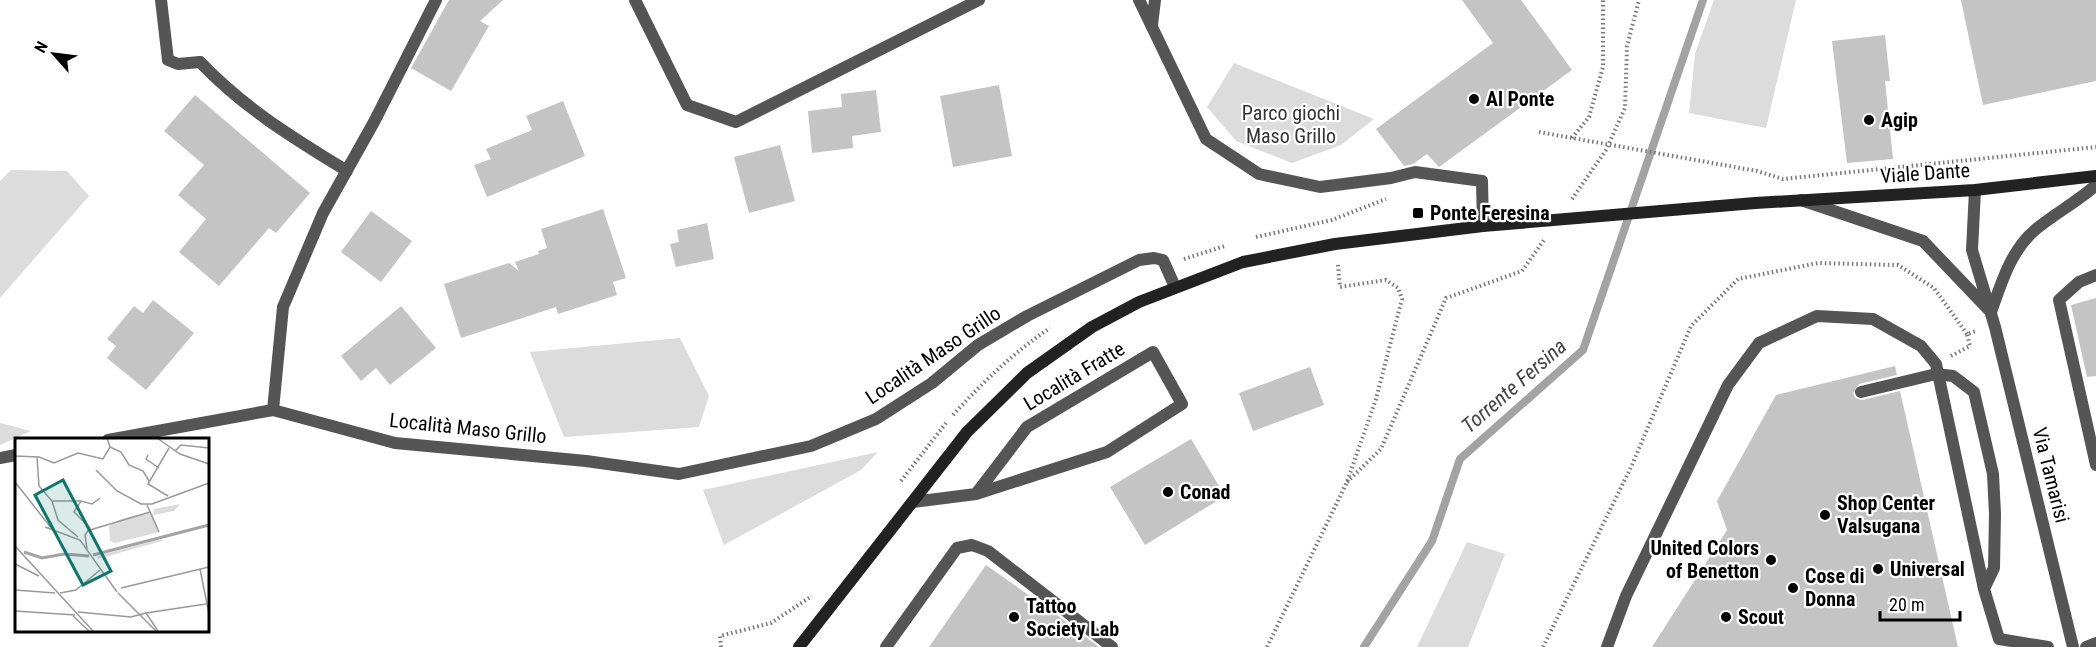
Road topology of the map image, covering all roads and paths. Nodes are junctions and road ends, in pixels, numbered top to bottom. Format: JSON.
{"nodes":[{"id":1,"x":161,"y":0,"type":"edge"},
{"id":2,"x":436,"y":0,"type":"edge"},
{"id":3,"x":635,"y":0,"type":"edge"},
{"id":4,"x":979,"y":0,"type":"edge"},
{"id":5,"x":1139,"y":0,"type":"edge"},
{"id":6,"x":1155,"y":0,"type":"edge"},
{"id":7,"x":1603,"y":0,"type":"edge"},
{"id":8,"x":1640,"y":0,"type":"edge"},
{"id":9,"x":1152,"y":26,"type":"junction"},
{"id":10,"x":1539,"y":132,"type":"dead end"},
{"id":11,"x":1571,"y":138,"type":"junction"},
{"id":12,"x":2096,"y":147,"type":"edge"},
{"id":13,"x":347,"y":171,"type":"junction"},
{"id":14,"x":2096,"y":176,"type":"edge"},
{"id":15,"x":2096,"y":185,"type":"edge"},
{"id":16,"x":1975,"y":190,"type":"junction"},
{"id":17,"x":1801,"y":200,"type":"junction"},
{"id":18,"x":1567,"y":206,"type":"dead end"},
{"id":19,"x":1332,"y":220,"type":"dead end"},
{"id":20,"x":1483,"y":226,"type":"junction"},
{"id":21,"x":1548,"y":234,"type":"dead end"},
{"id":22,"x":1248,"y":240,"type":"dead end"},
{"id":23,"x":1226,"y":245,"type":"dead end"},
{"id":24,"x":1205,"y":251,"type":"dead end"},
{"id":25,"x":1338,"y":265,"type":"dead end"},
{"id":26,"x":2096,"y":275,"type":"edge"},
{"id":27,"x":1175,"y":287,"type":"junction"},
{"id":28,"x":1991,"y":312,"type":"junction"},
{"id":29,"x":1979,"y":330,"type":"dead end"},
{"id":30,"x":1947,"y":358,"type":"dead end"},
{"id":31,"x":1861,"y":392,"type":"dead end"},
{"id":32,"x":273,"y":410,"type":"junction"},
{"id":33,"x":119,"y":438,"type":"edge"},
{"id":34,"x":15,"y":455,"type":"edge"},
{"id":35,"x":0,"y":458,"type":"edge"},
{"id":36,"x":2096,"y":465,"type":"edge"},
{"id":37,"x":1347,"y":482,"type":"junction"},
{"id":38,"x":975,"y":494,"type":"junction"},
{"id":39,"x":913,"y":502,"type":"junction"},
{"id":40,"x":1984,"y":589,"type":"junction"},
{"id":41,"x":720,"y":636,"type":"dead end"},
{"id":42,"x":2096,"y":643,"type":"edge"},
{"id":43,"x":721,"y":647,"type":"edge"},
{"id":44,"x":799,"y":647,"type":"edge"},
{"id":45,"x":886,"y":647,"type":"edge"},
{"id":46,"x":1112,"y":647,"type":"edge"},
{"id":47,"x":1266,"y":647,"type":"edge"},
{"id":48,"x":1607,"y":647,"type":"edge"},
{"id":49,"x":2048,"y":647,"type":"edge"},
{"id":50,"x":2073,"y":647,"type":"edge"},
{"id":51,"x":2086,"y":647,"type":"edge"}],
"edges":[{"from":1,"to":13,"type":"street"},
{"from":2,"to":13,"type":"street"},
{"from":3,"to":4,"type":"street"},
{"from":5,"to":9,"type":"street"},
{"from":6,"to":9,"type":"street"},
{"from":7,"to":11,"type":"path"},
{"from":8,"to":18,"type":"path"},
{"from":9,"to":20,"type":"street"},
{"from":10,"to":11,"type":"path"},
{"from":11,"to":12,"type":"path"},
{"from":13,"to":32,"type":"street"},
{"from":14,"to":16,"type":"main road","name":"Viale Dante"},
{"from":15,"to":28,"type":"street"},
{"from":16,"to":17,"type":"main road","name":"Viale Dante"},
{"from":16,"to":28,"type":"street","name":"Via Tamarisi"},
{"from":17,"to":20,"type":"main road","name":"Viale Dante"},
{"from":17,"to":28,"type":"street"},
{"from":19,"to":22,"type":"path"},
{"from":20,"to":27,"type":"main road"},
{"from":21,"to":37,"type":"path"},
{"from":23,"to":24,"type":"path"},
{"from":25,"to":37,"type":"path"},
{"from":26,"to":36,"type":"street"},
{"from":27,"to":32,"type":"street","name":"Località Maso Grillo"},
{"from":27,"to":39,"type":"main road","name":"Località Fratte"},
{"from":28,"to":50,"type":"street","name":"Via Tamarisi"},
{"from":29,"to":30,"type":"path"},
{"from":31,"to":40,"type":"street"},
{"from":32,"to":33,"type":"street","name":"Località Maso Grillo"},
{"from":34,"to":35,"type":"street"},
{"from":37,"to":47,"type":"path"},
{"from":38,"to":38,"type":"street","name":"Località Fratte"},
{"from":38,"to":39,"type":"street","name":"Località Fratte"},
{"from":39,"to":44,"type":"main road","name":"Località Fratte"},
{"from":40,"to":48,"type":"street"},
{"from":40,"to":49,"type":"street"},
{"from":41,"to":43,"type":"path"},
{"from":42,"to":51,"type":"street"},
{"from":45,"to":46,"type":"street"}]}
